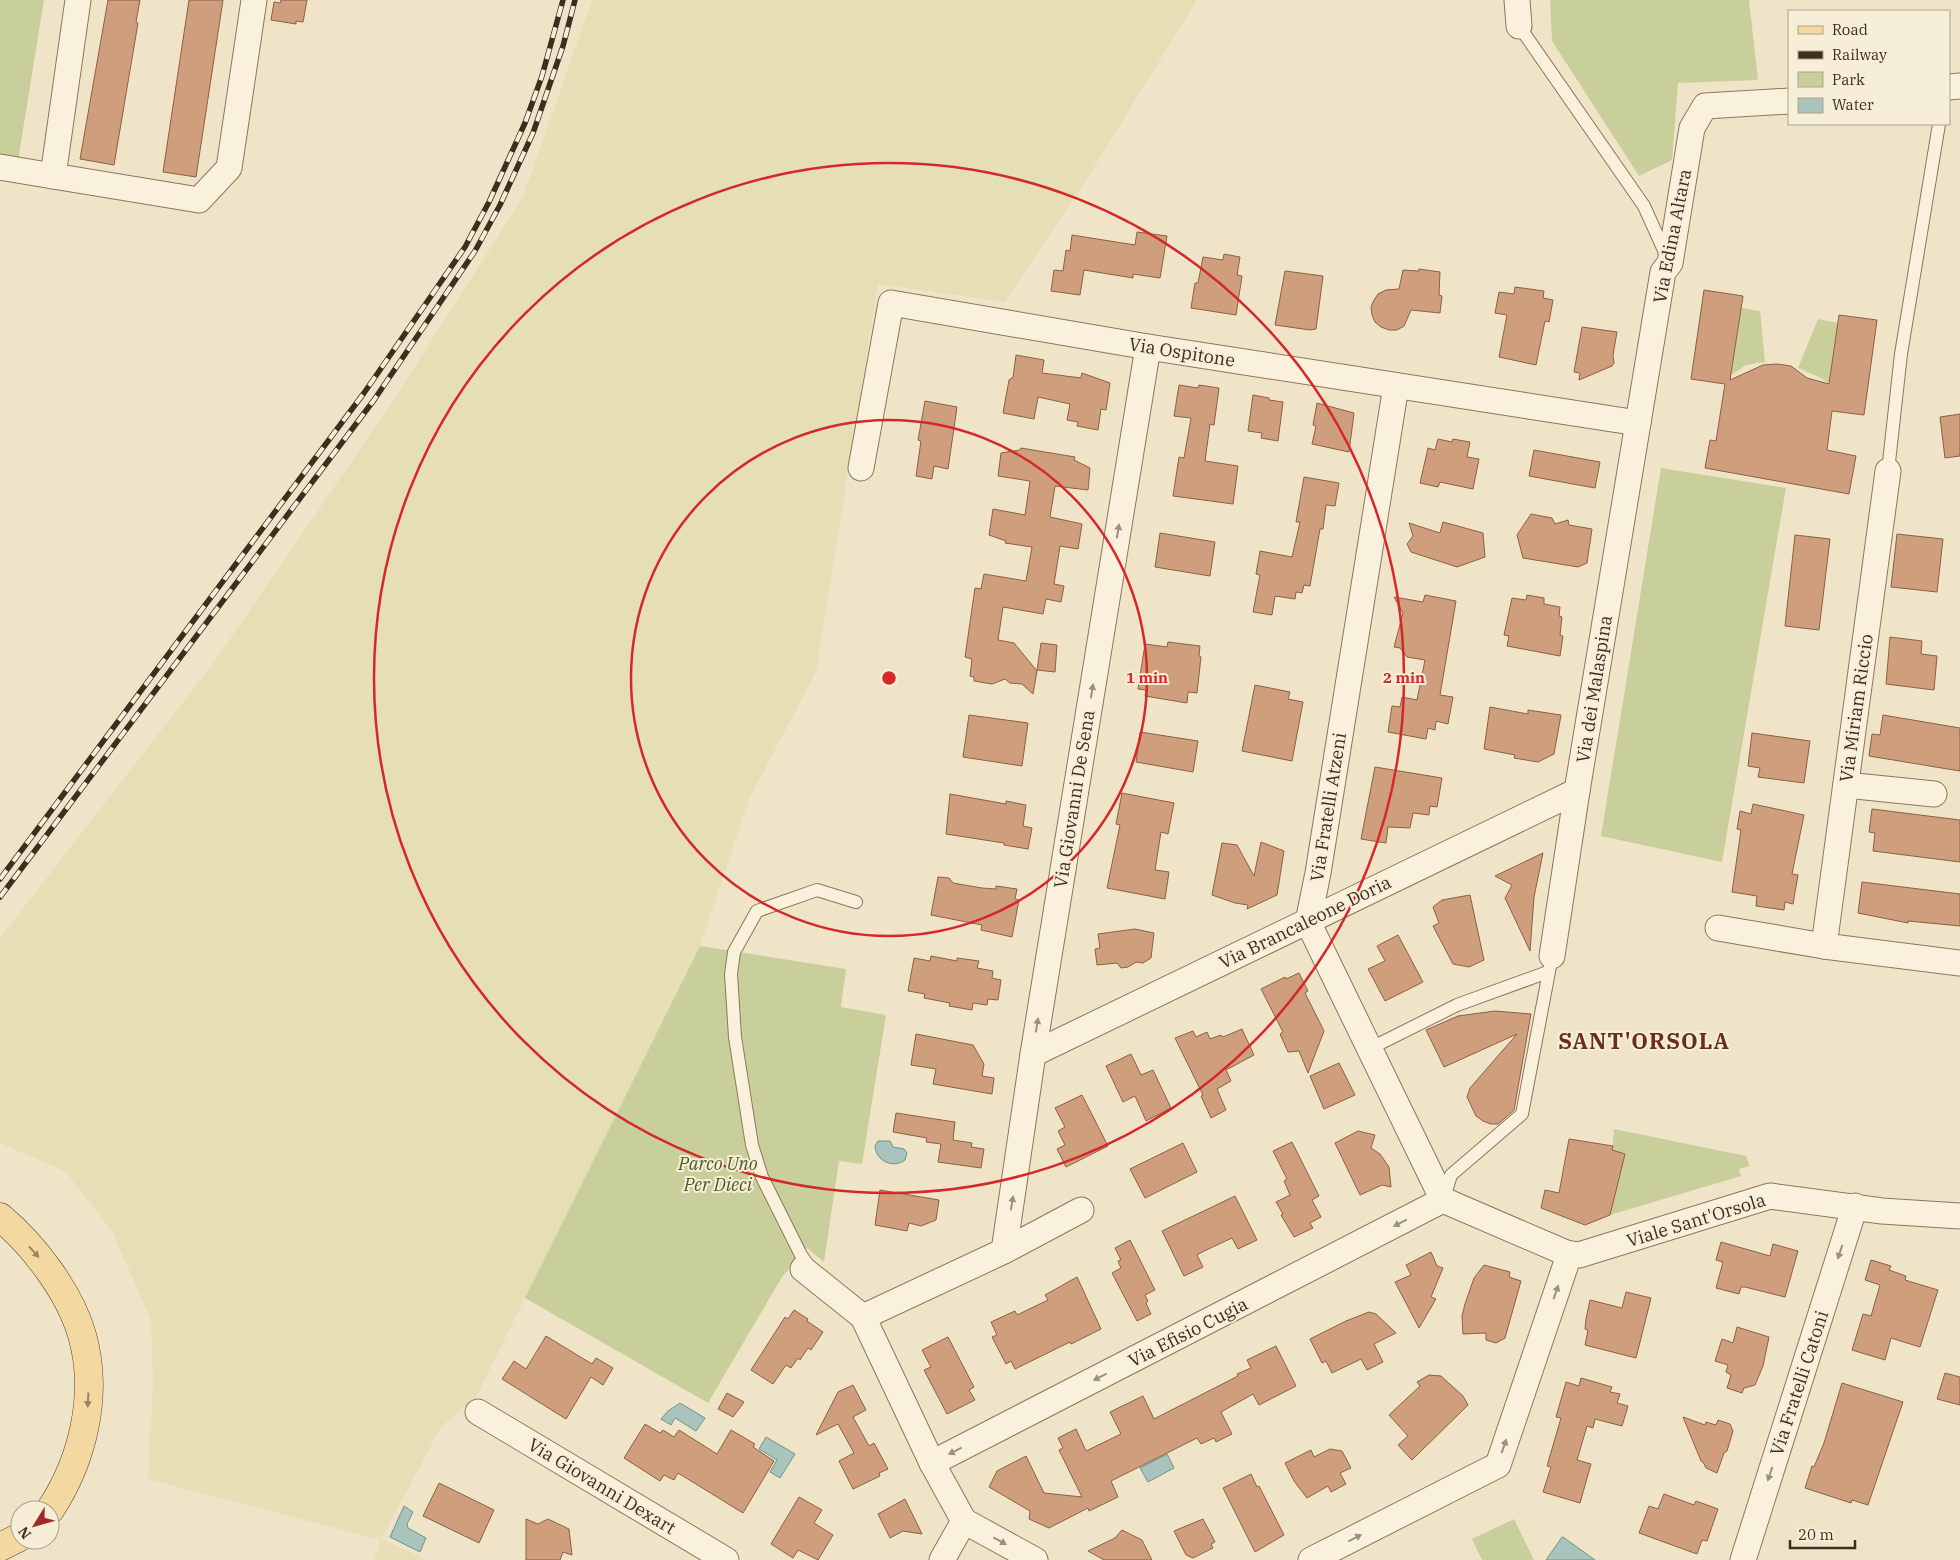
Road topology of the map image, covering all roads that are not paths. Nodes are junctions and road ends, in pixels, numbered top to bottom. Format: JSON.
{"nodes":[{"id":1,"x":78,"y":0,"type":"edge"},
{"id":2,"x":254,"y":0,"type":"edge"},
{"id":3,"x":1517,"y":0,"type":"edge"},
{"id":4,"x":1519,"y":26,"type":"joint"},
{"id":5,"x":1788,"y":101,"type":"edge"},
{"id":6,"x":1939,"y":125,"type":"edge"},
{"id":7,"x":0,"y":167,"type":"edge"},
{"id":8,"x":53,"y":176,"type":"junction"},
{"id":9,"x":1670,"y":263,"type":"junction"},
{"id":10,"x":1148,"y":347,"type":"junction"},
{"id":11,"x":1396,"y":386,"type":"junction"},
{"id":12,"x":1638,"y":423,"type":"junction"},
{"id":13,"x":861,"y":468,"type":"dead end"},
{"id":14,"x":1888,"y":471,"type":"joint"},
{"id":15,"x":1846,"y":785,"type":"junction"},
{"id":16,"x":1577,"y":791,"type":"junction"},
{"id":17,"x":1934,"y":794,"type":"dead end"},
{"id":18,"x":856,"y":902,"type":"dead end"},
{"id":19,"x":1308,"y":922,"type":"junction"},
{"id":20,"x":1718,"y":928,"type":"dead end"},
{"id":21,"x":1824,"y":946,"type":"junction"},
{"id":22,"x":1550,"y":964,"type":"junction"},
{"id":23,"x":1960,"y":964,"type":"edge"},
{"id":24,"x":1369,"y":1049,"type":"junction"},
{"id":25,"x":1032,"y":1054,"type":"junction"},
{"id":26,"x":1443,"y":1200,"type":"junction"},
{"id":27,"x":1855,"y":1206,"type":"junction"},
{"id":28,"x":1081,"y":1210,"type":"dead end"},
{"id":29,"x":1960,"y":1216,"type":"edge"},
{"id":30,"x":0,"y":1217,"type":"edge"},
{"id":31,"x":1004,"y":1251,"type":"junction"},
{"id":32,"x":1566,"y":1253,"type":"junction"},
{"id":33,"x":811,"y":1275,"type":"joint"},
{"id":34,"x":863,"y":1317,"type":"junction"},
{"id":35,"x":478,"y":1412,"type":"dead end"},
{"id":36,"x":932,"y":1463,"type":"junction"},
{"id":37,"x":56,"y":1500,"type":"edge"},
{"id":38,"x":964,"y":1521,"type":"junction"},
{"id":39,"x":1322,"y":1558,"type":"edge"},
{"id":40,"x":726,"y":1560,"type":"edge"},
{"id":41,"x":942,"y":1560,"type":"edge"},
{"id":42,"x":1035,"y":1560,"type":"edge"},
{"id":43,"x":1743,"y":1560,"type":"edge"}],
"edges":[{"from":1,"to":8,"type":"street"},
{"from":2,"to":8,"type":"street"},
{"from":3,"to":4,"type":"street"},
{"from":4,"to":9,"type":"lane"},
{"from":5,"to":9,"type":"street","name":"Via Edina Altara"},
{"from":6,"to":14,"type":"lane"},
{"from":7,"to":8,"type":"street"},
{"from":9,"to":12,"type":"street","name":"Via Edina Altara"},
{"from":10,"to":11,"type":"street","name":"Via Ospitone"},
{"from":10,"to":13,"type":"street","name":"Via Ospitone"},
{"from":25,"to":10,"type":"street","name":"Via Giovanni De Sena","one_way":true},
{"from":11,"to":12,"type":"street","name":"Via Ospitone"},
{"from":11,"to":19,"type":"street","name":"Via Fratelli Atzeni"},
{"from":12,"to":16,"type":"street","name":"Via dei Malaspina"},
{"from":14,"to":15,"type":"street","name":"Via Miriam Riccio"},
{"from":15,"to":17,"type":"street"},
{"from":15,"to":21,"type":"street","name":"Via Miriam Riccio"},
{"from":16,"to":19,"type":"street","name":"Via Brancaleone Doria"},
{"from":16,"to":22,"type":"street","name":"Via dei Malaspina"},
{"from":18,"to":33,"type":"lane"},
{"from":19,"to":24,"type":"street"},
{"from":19,"to":25,"type":"street","name":"Via Brancaleone Doria"},
{"from":20,"to":21,"type":"street"},
{"from":21,"to":23,"type":"street"},
{"from":22,"to":24,"type":"lane"},
{"from":22,"to":26,"type":"lane"},
{"from":24,"to":26,"type":"street"},
{"from":31,"to":25,"type":"street","name":"Via Giovanni De Sena","one_way":true},
{"from":26,"to":32,"type":"street","name":"Viale Sant'Orsola"},
{"from":26,"to":36,"type":"street","name":"Via Efisio Cugia","one_way":true},
{"from":27,"to":29,"type":"street","name":"Viale Sant'Orsola"},
{"from":27,"to":32,"type":"street","name":"Viale Sant'Orsola"},
{"from":27,"to":43,"type":"street","name":"Via Fratelli Catoni","one_way":true},
{"from":28,"to":31,"type":"street"},
{"from":30,"to":37,"type":"main road","one_way":true},
{"from":31,"to":34,"type":"street"},
{"from":39,"to":32,"type":"street","one_way":true},
{"from":33,"to":34,"type":"street"},
{"from":34,"to":36,"type":"street"},
{"from":35,"to":40,"type":"street","name":"Via Giovanni Dexart"},
{"from":36,"to":38,"type":"street"},
{"from":38,"to":41,"type":"street"},
{"from":38,"to":42,"type":"street","one_way":true}]}
